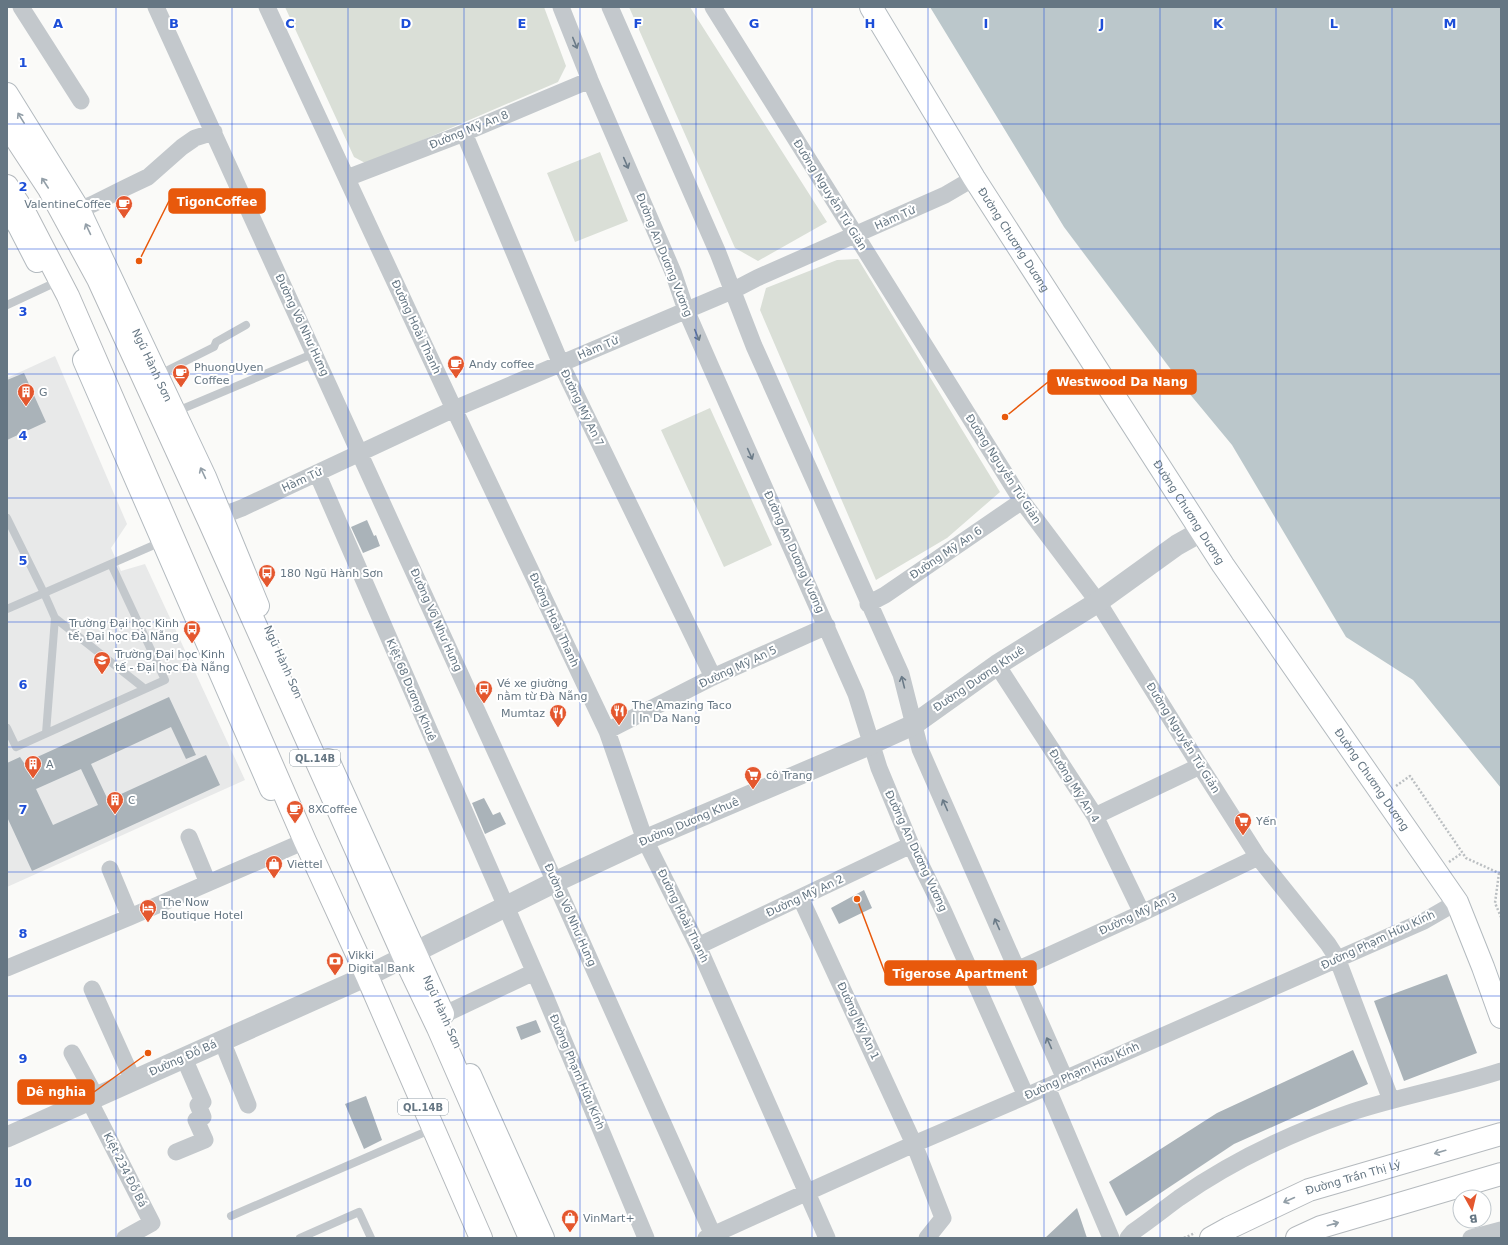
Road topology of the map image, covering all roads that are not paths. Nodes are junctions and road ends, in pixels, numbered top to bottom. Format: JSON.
{"nodes":[{"id":1,"x":21,"y":7,"type":"edge"},
{"id":2,"x":156,"y":7,"type":"edge"},
{"id":3,"x":267,"y":7,"type":"edge"},
{"id":4,"x":560,"y":7,"type":"edge"},
{"id":5,"x":610,"y":7,"type":"edge"},
{"id":6,"x":713,"y":7,"type":"edge"},
{"id":7,"x":871,"y":7,"type":"edge"},
{"id":8,"x":590,"y":80,"type":"junction"},
{"id":9,"x":7,"y":94,"type":"edge"},
{"id":10,"x":81,"y":101,"type":"dead end"},
{"id":11,"x":7,"y":125,"type":"edge"},
{"id":12,"x":214,"y":132,"type":"junction"},
{"id":13,"x":464,"y":133,"type":"junction"},
{"id":14,"x":347,"y":178,"type":"junction"},
{"id":15,"x":974,"y":178,"type":"junction"},
{"id":16,"x":7,"y":186,"type":"edge"},
{"id":17,"x":7,"y":208,"type":"edge"},
{"id":18,"x":78,"y":210,"type":"junction"},
{"id":19,"x":855,"y":235,"type":"junction"},
{"id":20,"x":50,"y":285,"type":"junction"},
{"id":21,"x":732,"y":291,"type":"junction"},
{"id":22,"x":7,"y":305,"type":"edge"},
{"id":23,"x":686,"y":310,"type":"junction"},
{"id":24,"x":246,"y":325,"type":"dead end"},
{"id":25,"x":315,"y":353,"type":"junction"},
{"id":26,"x":561,"y":364,"type":"junction"},
{"id":27,"x":157,"y":375,"type":"junction"},
{"id":28,"x":454,"y":410,"type":"junction"},
{"id":29,"x":174,"y":412,"type":"junction"},
{"id":30,"x":360,"y":453,"type":"junction"},
{"id":31,"x":317,"y":473,"type":"junction"},
{"id":32,"x":1022,"y":502,"type":"junction"},
{"id":33,"x":7,"y":518,"type":"edge"},
{"id":34,"x":215,"y":519,"type":"junction"},
{"id":35,"x":1202,"y":531,"type":"junction"},
{"id":36,"x":167,"y":539,"type":"junction"},
{"id":37,"x":110,"y":564,"type":"junction"},
{"id":38,"x":44,"y":592,"type":"junction"},
{"id":39,"x":1098,"y":602,"type":"junction"},
{"id":40,"x":868,"y":604,"type":"junction"},
{"id":41,"x":7,"y":609,"type":"edge"},
{"id":42,"x":55,"y":618,"type":"junction"},
{"id":43,"x":827,"y":626,"type":"junction"},
{"id":44,"x":997,"y":665,"type":"junction"},
{"id":45,"x":713,"y":678,"type":"junction"},
{"id":46,"x":145,"y":689,"type":"junction"},
{"id":47,"x":913,"y":725,"type":"junction"},
{"id":48,"x":7,"y":728,"type":"edge"},
{"id":49,"x":607,"y":731,"type":"junction"},
{"id":50,"x":46,"y":733,"type":"junction"},
{"id":51,"x":871,"y":744,"type":"junction"},
{"id":52,"x":1200,"y":766,"type":"junction"},
{"id":53,"x":1094,"y":816,"type":"junction"},
{"id":54,"x":189,"y":837,"type":"dead end"},
{"id":55,"x":645,"y":840,"type":"junction"},
{"id":56,"x":300,"y":843,"type":"junction"},
{"id":57,"x":911,"y":845,"type":"junction"},
{"id":58,"x":1258,"y":857,"type":"junction"},
{"id":59,"x":110,"y":869,"type":"dead end"},
{"id":60,"x":555,"y":882,"type":"junction"},
{"id":61,"x":208,"y":883,"type":"junction"},
{"id":62,"x":801,"y":899,"type":"junction"},
{"id":63,"x":1457,"y":902,"type":"junction"},
{"id":64,"x":506,"y":907,"type":"junction"},
{"id":65,"x":1142,"y":913,"type":"junction"},
{"id":66,"x":130,"y":917,"type":"junction"},
{"id":67,"x":698,"y":946,"type":"junction"},
{"id":68,"x":409,"y":954,"type":"junction"},
{"id":69,"x":1338,"y":958,"type":"junction"},
{"id":70,"x":7,"y":968,"type":"edge"},
{"id":71,"x":1018,"y":970,"type":"junction"},
{"id":72,"x":534,"y":972,"type":"junction"},
{"id":73,"x":363,"y":978,"type":"junction"},
{"id":74,"x":92,"y":989,"type":"dead end"},
{"id":75,"x":443,"y":1015,"type":"junction"},
{"id":76,"x":1501,"y":1017,"type":"edge"},
{"id":77,"x":222,"y":1041,"type":"junction"},
{"id":78,"x":72,"y":1053,"type":"dead end"},
{"id":79,"x":184,"y":1058,"type":"junction"},
{"id":80,"x":1501,"y":1071,"type":"edge"},
{"id":81,"x":1065,"y":1079,"type":"junction"},
{"id":82,"x":134,"y":1080,"type":"junction"},
{"id":83,"x":1048,"y":1087,"type":"junction"},
{"id":84,"x":1026,"y":1096,"type":"junction"},
{"id":85,"x":93,"y":1098,"type":"junction"},
{"id":86,"x":1391,"y":1100,"type":"junction"},
{"id":87,"x":248,"y":1105,"type":"dead end"},
{"id":88,"x":428,"y":1131,"type":"junction"},
{"id":89,"x":1501,"y":1134,"type":"edge"},
{"id":90,"x":7,"y":1137,"type":"edge"},
{"id":91,"x":914,"y":1144,"type":"junction"},
{"id":92,"x":176,"y":1152,"type":"dead end"},
{"id":93,"x":1494,"y":1176,"type":"edge"},
{"id":94,"x":808,"y":1192,"type":"junction"},
{"id":95,"x":231,"y":1216,"type":"dead end"},
{"id":96,"x":1501,"y":1230,"type":"edge"},
{"id":97,"x":132,"y":1236,"type":"edge"},
{"id":98,"x":710,"y":1236,"type":"edge"},
{"id":99,"x":300,"y":1238,"type":"edge"},
{"id":100,"x":371,"y":1238,"type":"edge"},
{"id":101,"x":470,"y":1238,"type":"edge"},
{"id":102,"x":481,"y":1238,"type":"edge"},
{"id":103,"x":530,"y":1238,"type":"edge"},
{"id":104,"x":544,"y":1238,"type":"edge"},
{"id":105,"x":646,"y":1238,"type":"edge"},
{"id":106,"x":828,"y":1238,"type":"edge"},
{"id":107,"x":927,"y":1238,"type":"edge"},
{"id":108,"x":1112,"y":1238,"type":"edge"},
{"id":109,"x":1128,"y":1238,"type":"edge"},
{"id":110,"x":1211,"y":1238,"type":"edge"},
{"id":111,"x":1297,"y":1238,"type":"edge"},
{"id":112,"x":1471,"y":1238,"type":"edge"}],
"edges":[{"from":1,"to":10,"type":"street"},
{"from":2,"to":12,"type":"street","name":"Đường Võ Như Hưng"},
{"from":3,"to":14,"type":"street","name":"Đường Hoài Thanh"},
{"from":4,"to":8,"type":"street","name":"Đường An Dương Vương","one_way":true},
{"from":5,"to":21,"type":"street"},
{"from":6,"to":19,"type":"street","name":"Đường Nguyễn Tử Giản"},
{"from":7,"to":15,"type":"main road","name":"Đường Chương Dương"},
{"from":8,"to":13,"type":"street","name":"Đường Mỹ An 8"},
{"from":8,"to":23,"type":"street","name":"Đường An Dương Vương","one_way":true},
{"from":18,"to":9,"type":"main road","name":"Ngũ Hành Sơn","one_way":true},
{"from":34,"to":11,"type":"main road","name":"Ngũ Hành Sơn","number":"QL.14B","one_way":true},
{"from":12,"to":18,"type":"street"},
{"from":12,"to":25,"type":"street","name":"Đường Võ Như Hưng"},
{"from":13,"to":14,"type":"street","name":"Đường Mỹ An 8"},
{"from":13,"to":26,"type":"street","name":"Đường Mỹ An 7"},
{"from":14,"to":28,"type":"street","name":"Đường Hoài Thanh"},
{"from":15,"to":19,"type":"street","name":"Hàm Tử"},
{"from":15,"to":35,"type":"main road","name":"Đường Chương Dương"},
{"from":16,"to":36,"type":"main road","number":"QL.14B"},
{"from":17,"to":20,"type":"main road"},
{"from":27,"to":18,"type":"main road","name":"Ngũ Hành Sơn","one_way":true},
{"from":19,"to":21,"type":"street","name":"Hàm Tử"},
{"from":19,"to":32,"type":"street","name":"Đường Nguyễn Tử Giản"},
{"from":20,"to":22,"type":"lane"},
{"from":20,"to":36,"type":"main road"},
{"from":21,"to":23,"type":"street","name":"Hàm Tử"},
{"from":21,"to":40,"type":"street"},
{"from":23,"to":26,"type":"street","name":"Hàm Tử"},
{"from":23,"to":43,"type":"street","name":"Đường An Dương Vương","one_way":true},
{"from":24,"to":27,"type":"lane"},
{"from":25,"to":29,"type":"lane"},
{"from":25,"to":30,"type":"street","name":"Đường Võ Như Hưng"},
{"from":26,"to":28,"type":"street","name":"Hàm Tử"},
{"from":26,"to":45,"type":"street","name":"Đường Mỹ An 7"},
{"from":27,"to":29,"type":"main road","name":"Ngũ Hành Sơn"},
{"from":28,"to":30,"type":"street","name":"Hàm Tử"},
{"from":28,"to":49,"type":"street","name":"Đường Hoài Thanh"},
{"from":34,"to":29,"type":"main road","name":"Ngũ Hành Sơn","one_way":true},
{"from":30,"to":31,"type":"street","name":"Hàm Tử"},
{"from":30,"to":60,"type":"street","name":"Đường Võ Như Hưng"},
{"from":31,"to":34,"type":"street","name":"Hàm Tử"},
{"from":31,"to":64,"type":"street","name":"Kiệt 68 Dương Khuê"},
{"from":32,"to":39,"type":"street","name":"Đường Nguyễn Tử Giản"},
{"from":32,"to":40,"type":"street","name":"Đường Mỹ An 6"},
{"from":33,"to":38,"type":"lane"},
{"from":34,"to":68,"type":"main road","name":"Ngũ Hành Sơn","number":"QL.14B"},
{"from":35,"to":39,"type":"street","name":"Đường Dương Khuê"},
{"from":35,"to":63,"type":"main road","name":"Đường Chương Dương"},
{"from":36,"to":37,"type":"lane"},
{"from":36,"to":56,"type":"main road","number":"QL.14B"},
{"from":37,"to":38,"type":"lane"},
{"from":37,"to":46,"type":"lane"},
{"from":38,"to":41,"type":"lane"},
{"from":38,"to":42,"type":"lane"},
{"from":39,"to":44,"type":"street","name":"Đường Dương Khuê"},
{"from":39,"to":52,"type":"street","name":"Đường Nguyễn Tử Giản"},
{"from":47,"to":40,"type":"street","one_way":true},
{"from":42,"to":46,"type":"lane"},
{"from":42,"to":50,"type":"lane"},
{"from":43,"to":45,"type":"street","name":"Đường Mỹ An 5"},
{"from":43,"to":51,"type":"street","name":"Đường An Dương Vương"},
{"from":44,"to":47,"type":"street","name":"Đường Dương Khuê"},
{"from":44,"to":53,"type":"street","name":"Đường Mỹ An 4"},
{"from":45,"to":49,"type":"street","name":"Đường Mỹ An 5"},
{"from":46,"to":50,"type":"lane"},
{"from":47,"to":51,"type":"street","name":"Đường Dương Khuê"},
{"from":71,"to":47,"type":"street","one_way":true},
{"from":48,"to":50,"type":"lane"},
{"from":49,"to":55,"type":"street","name":"Đường Hoài Thanh"},
{"from":51,"to":55,"type":"street","name":"Đường Dương Khuê"},
{"from":51,"to":57,"type":"street","name":"Đường An Dương Vương"},
{"from":52,"to":53,"type":"street"},
{"from":52,"to":58,"type":"street","name":"Đường Nguyễn Tử Giản"},
{"from":53,"to":65,"type":"street","name":"Đường Mỹ An 4"},
{"from":54,"to":61,"type":"street"},
{"from":55,"to":60,"type":"street","name":"Đường Dương Khuê"},
{"from":55,"to":67,"type":"street","name":"Đường Hoài Thanh"},
{"from":56,"to":61,"type":"street"},
{"from":56,"to":73,"type":"main road"},
{"from":56,"to":73,"type":"main road","number":"QL.14B"},
{"from":57,"to":62,"type":"street","name":"Đường Mỹ An 2"},
{"from":57,"to":84,"type":"street","name":"Đường An Dương Vương"},
{"from":58,"to":65,"type":"street","name":"Đường Mỹ An 3"},
{"from":58,"to":69,"type":"street","name":"Đường Nguyễn Tử Giản"},
{"from":59,"to":66,"type":"street"},
{"from":60,"to":64,"type":"street","name":"Đường Dương Khuê"},
{"from":60,"to":98,"type":"street","name":"Đường Võ Như Hưng"},
{"from":61,"to":66,"type":"street"},
{"from":62,"to":67,"type":"street","name":"Đường Mỹ An 2"},
{"from":62,"to":91,"type":"street","name":"Đường Mỹ An 1"},
{"from":63,"to":69,"type":"street","name":"Đường Phạm Hữu Kính"},
{"from":63,"to":76,"type":"main road","name":"Đường Chương Dương"},
{"from":64,"to":68,"type":"street","name":"Đường Dương Khuê"},
{"from":64,"to":72,"type":"street","name":"Đường Phạm Hữu Kính"},
{"from":65,"to":71,"type":"street","name":"Đường Mỹ An 3"},
{"from":66,"to":70,"type":"street"},
{"from":67,"to":94,"type":"street","name":"Đường Hoài Thanh"},
{"from":68,"to":73,"type":"street","name":"Đường Đỗ Bá"},
{"from":68,"to":75,"type":"main road","name":"Ngũ Hành Sơn"},
{"from":68,"to":103,"type":"main road","name":"Ngũ Hành Sơn","number":"QL.14B"},
{"from":69,"to":81,"type":"street","name":"Đường Phạm Hữu Kính"},
{"from":69,"to":86,"type":"street","name":"Đường Nguyễn Tử Giản"},
{"from":81,"to":71,"type":"street","one_way":true},
{"from":72,"to":75,"type":"street"},
{"from":72,"to":105,"type":"street","name":"Đường Phạm Hữu Kính"},
{"from":73,"to":77,"type":"street","name":"Đường Đỗ Bá"},
{"from":73,"to":88,"type":"main road","number":"QL.14B"},
{"from":74,"to":82,"type":"street"},
{"from":75,"to":104,"type":"main road","name":"Ngũ Hành Sơn"},
{"from":77,"to":79,"type":"street","name":"Đường Đỗ Bá"},
{"from":77,"to":87,"type":"street"},
{"from":78,"to":85,"type":"street"},
{"from":79,"to":82,"type":"street","name":"Đường Đỗ Bá"},
{"from":79,"to":92,"type":"street"},
{"from":80,"to":86,"type":"street"},
{"from":81,"to":83,"type":"street","name":"Đường Phạm Hữu Kính"},
{"from":82,"to":85,"type":"street","name":"Đường Đỗ Bá"},
{"from":83,"to":84,"type":"street","name":"Đường Phạm Hữu Kính"},
{"from":83,"to":108,"type":"street"},
{"from":84,"to":91,"type":"street","name":"Đường Phạm Hữu Kính"},
{"from":85,"to":90,"type":"street","name":"Đường Đỗ Bá"},
{"from":85,"to":97,"type":"street","name":"Kiệt 234 Đỗ Bá"},
{"from":86,"to":109,"type":"street"},
{"from":88,"to":95,"type":"lane"},
{"from":88,"to":101,"type":"main road"},
{"from":88,"to":102,"type":"main road","number":"QL.14B"},
{"from":89,"to":110,"type":"main road","name":"Đường Trần Thị Lý","one_way":true},
{"from":91,"to":94,"type":"street","name":"Đường Phạm Hữu Kính"},
{"from":91,"to":107,"type":"street","name":"Đường Mỹ An 1"},
{"from":111,"to":93,"type":"main road","one_way":true},
{"from":94,"to":98,"type":"street","name":"Đường Phạm Hữu Kính"},
{"from":94,"to":106,"type":"street","name":"Đường Hoài Thanh"},
{"from":96,"to":112,"type":"street"},
{"from":99,"to":100,"type":"lane"}]}
